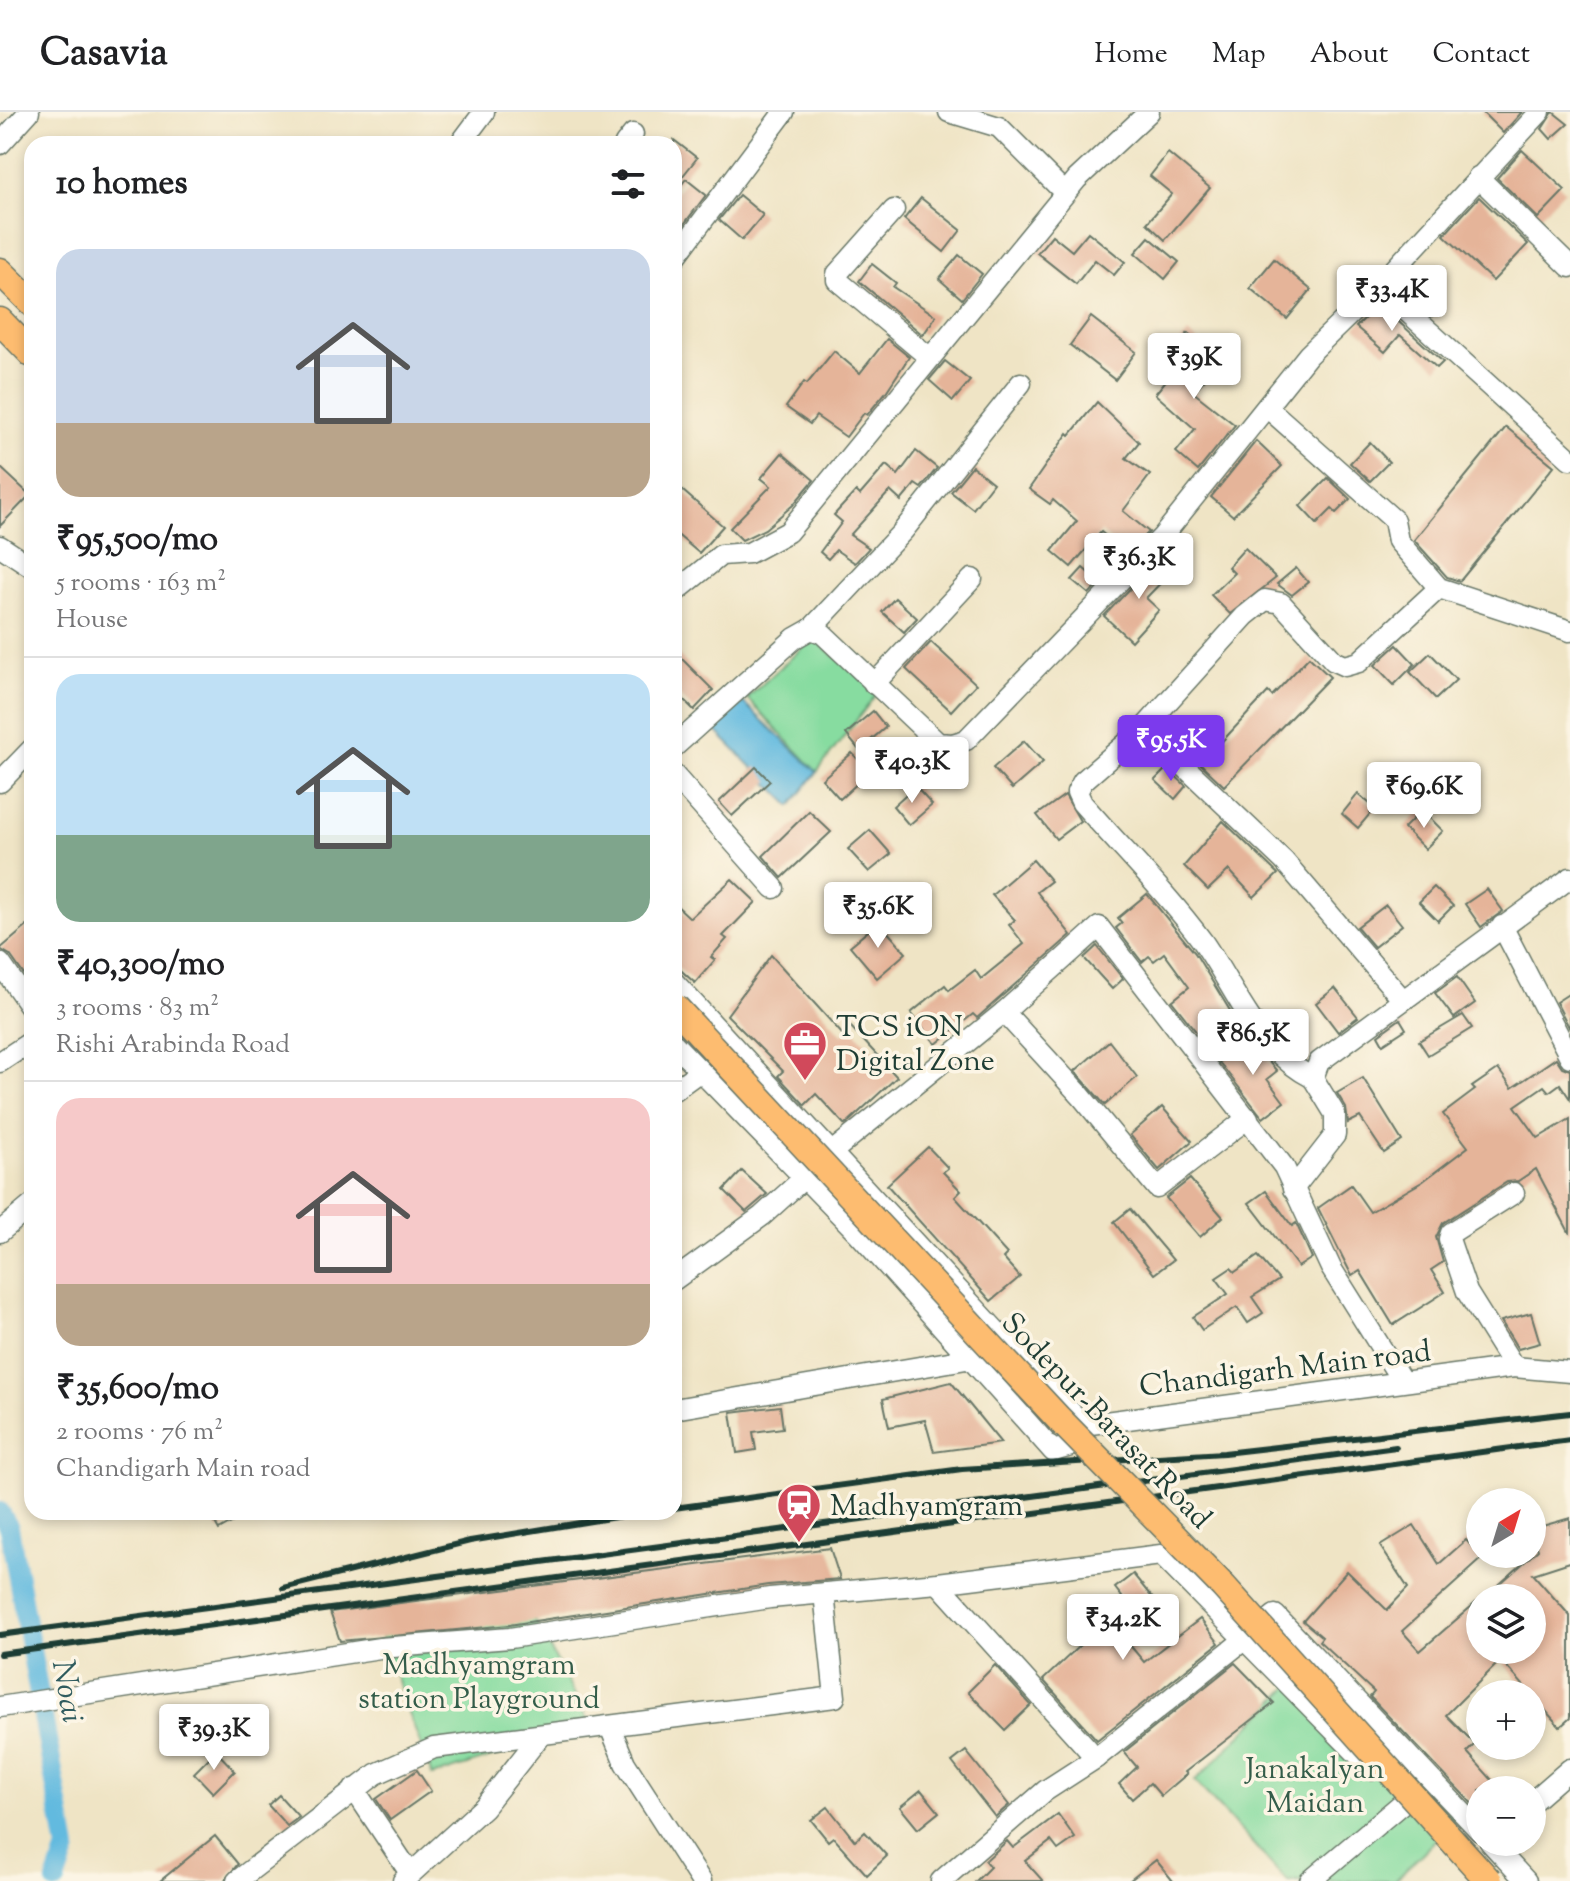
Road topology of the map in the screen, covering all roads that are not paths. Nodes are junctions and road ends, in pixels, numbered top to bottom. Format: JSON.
{"nodes":[{"id":1,"x":29,"y":112,"type":"edge"},
{"id":2,"x":484,"y":112,"type":"edge"},
{"id":3,"x":784,"y":112,"type":"edge"},
{"id":4,"x":949,"y":112,"type":"edge"},
{"id":5,"x":1149,"y":112,"type":"edge"},
{"id":6,"x":1540,"y":112,"type":"edge"},
{"id":7,"x":992,"y":117,"type":"edge"},
{"id":8,"x":466,"y":136,"type":"edge"},
{"id":9,"x":0,"y":144,"type":"edge"},
{"id":10,"x":1478,"y":177,"type":"junction"},
{"id":11,"x":1065,"y":193,"type":"junction"},
{"id":12,"x":894,"y":210,"type":"dead end"},
{"id":13,"x":682,"y":244,"type":"edge"},
{"id":14,"x":1570,"y":267,"type":"edge"},
{"id":15,"x":0,"y":271,"type":"edge"},
{"id":16,"x":1379,"y":286,"type":"junction"},
{"id":17,"x":24,"y":295,"type":"edge"},
{"id":18,"x":0,"y":321,"type":"edge"},
{"id":19,"x":24,"y":346,"type":"edge"},
{"id":20,"x":930,"y":358,"type":"junction"},
{"id":21,"x":1021,"y":383,"type":"dead end"},
{"id":22,"x":1268,"y":408,"type":"junction"},
{"id":23,"x":1570,"y":459,"type":"edge"},
{"id":24,"x":0,"y":546,"type":"edge"},
{"id":25,"x":24,"y":562,"type":"edge"},
{"id":26,"x":972,"y":579,"type":"dead end"},
{"id":27,"x":682,"y":587,"type":"edge"},
{"id":28,"x":1439,"y":588,"type":"junction"},
{"id":29,"x":811,"y":629,"type":"junction"},
{"id":30,"x":1570,"y":631,"type":"edge"},
{"id":31,"x":874,"y":684,"type":"junction"},
{"id":32,"x":1144,"y":728,"type":"junction"},
{"id":33,"x":682,"y":740,"type":"edge"},
{"id":34,"x":24,"y":757,"type":"edge"},
{"id":35,"x":0,"y":782,"type":"edge"},
{"id":36,"x":682,"y":784,"type":"edge"},
{"id":37,"x":1570,"y":878,"type":"edge"},
{"id":38,"x":774,"y":888,"type":"dead end"},
{"id":39,"x":1502,"y":926,"type":"junction"},
{"id":40,"x":0,"y":963,"type":"edge"},
{"id":41,"x":682,"y":991,"type":"edge"},
{"id":42,"x":24,"y":998,"type":"edge"},
{"id":43,"x":1402,"y":999,"type":"junction"},
{"id":44,"x":1004,"y":1012,"type":"junction"},
{"id":45,"x":682,"y":1015,"type":"edge"},
{"id":46,"x":24,"y":1046,"type":"edge"},
{"id":47,"x":682,"y":1053,"type":"edge"},
{"id":48,"x":1570,"y":1057,"type":"edge"},
{"id":49,"x":0,"y":1062,"type":"edge"},
{"id":50,"x":699,"y":1072,"type":"junction"},
{"id":51,"x":1313,"y":1078,"type":"junction"},
{"id":52,"x":682,"y":1084,"type":"edge"},
{"id":53,"x":1248,"y":1118,"type":"junction"},
{"id":54,"x":832,"y":1152,"type":"junction"},
{"id":55,"x":804,"y":1178,"type":"junction"},
{"id":56,"x":1293,"y":1189,"type":"junction"},
{"id":57,"x":1514,"y":1193,"type":"dead end"},
{"id":58,"x":24,"y":1212,"type":"edge"},
{"id":59,"x":0,"y":1232,"type":"edge"},
{"id":60,"x":682,"y":1274,"type":"edge"},
{"id":61,"x":972,"y":1358,"type":"junction"},
{"id":62,"x":1514,"y":1367,"type":"junction"},
{"id":63,"x":1570,"y":1372,"type":"edge"},
{"id":64,"x":1402,"y":1381,"type":"junction"},
{"id":65,"x":682,"y":1408,"type":"edge"},
{"id":66,"x":1083,"y":1425,"type":"junction"},
{"id":67,"x":938,"y":1583,"type":"junction"},
{"id":68,"x":824,"y":1593,"type":"junction"},
{"id":69,"x":1244,"y":1641,"type":"junction"},
{"id":70,"x":0,"y":1707,"type":"edge"},
{"id":71,"x":610,"y":1727,"type":"junction"},
{"id":72,"x":540,"y":1736,"type":"junction"},
{"id":73,"x":1096,"y":1758,"type":"junction"},
{"id":74,"x":1570,"y":1769,"type":"edge"},
{"id":75,"x":354,"y":1789,"type":"junction"},
{"id":76,"x":1546,"y":1790,"type":"edge"},
{"id":77,"x":1405,"y":1801,"type":"junction"},
{"id":78,"x":1466,"y":1816,"type":"edge"},
{"id":79,"x":1503,"y":1856,"type":"edge"},
{"id":80,"x":407,"y":1877,"type":"edge"},
{"id":81,"x":237,"y":1881,"type":"edge"},
{"id":82,"x":701,"y":1881,"type":"edge"},
{"id":83,"x":941,"y":1881,"type":"edge"},
{"id":84,"x":1310,"y":1881,"type":"edge"},
{"id":85,"x":1475,"y":1881,"type":"edge"},
{"id":86,"x":1489,"y":1881,"type":"edge"},
{"id":87,"x":1526,"y":1881,"type":"edge"}],
"edges":[{"from":1,"to":9,"type":"street"},
{"from":2,"to":8,"type":"street"},
{"from":3,"to":13,"type":"street"},
{"from":4,"to":7,"type":"street"},
{"from":5,"to":11,"type":"street"},
{"from":6,"to":10,"type":"street"},
{"from":7,"to":11,"type":"street"},
{"from":10,"to":14,"type":"street"},
{"from":10,"to":16,"type":"street"},
{"from":11,"to":20,"type":"street"},
{"from":12,"to":20,"type":"street"},
{"from":15,"to":17,"type":"main road"},
{"from":16,"to":22,"type":"street"},
{"from":16,"to":23,"type":"street"},
{"from":18,"to":19,"type":"main road"},
{"from":20,"to":27,"type":"street"},
{"from":21,"to":29,"type":"street"},
{"from":22,"to":28,"type":"street"},
{"from":22,"to":31,"type":"street"},
{"from":24,"to":25,"type":"street"},
{"from":26,"to":31,"type":"street"},
{"from":28,"to":30,"type":"street"},
{"from":28,"to":32,"type":"street"},
{"from":29,"to":31,"type":"street"},
{"from":29,"to":33,"type":"street"},
{"from":32,"to":43,"type":"street"},
{"from":32,"to":51,"type":"street"},
{"from":34,"to":35,"type":"street"},
{"from":36,"to":38,"type":"street"},
{"from":37,"to":39,"type":"street"},
{"from":39,"to":43,"type":"street"},
{"from":39,"to":48,"type":"street"},
{"from":40,"to":42,"type":"street"},
{"from":41,"to":54,"type":"street"},
{"from":43,"to":51,"type":"street"},
{"from":44,"to":53,"type":"street"},
{"from":44,"to":53,"type":"street"},
{"from":44,"to":54,"type":"street"},
{"from":45,"to":86,"type":"main road","name":"Sodepur-Barasat Road","bridge":true},
{"from":46,"to":49,"type":"street"},
{"from":47,"to":50,"type":"street"},
{"from":50,"to":52,"type":"street"},
{"from":50,"to":55,"type":"street"},
{"from":51,"to":56,"type":"street"},
{"from":53,"to":56,"type":"street"},
{"from":54,"to":66,"type":"street"},
{"from":55,"to":60,"type":"street"},
{"from":55,"to":61,"type":"street"},
{"from":56,"to":64,"type":"street"},
{"from":57,"to":62,"type":"street"},
{"from":58,"to":59,"type":"street"},
{"from":61,"to":65,"type":"street"},
{"from":61,"to":66,"type":"street"},
{"from":62,"to":63,"type":"street","name":"Chandigarh Main road"},
{"from":62,"to":64,"type":"street","name":"Chandigarh Main road"},
{"from":64,"to":66,"type":"street","name":"Chandigarh Main road"},
{"from":67,"to":68,"type":"street"},
{"from":67,"to":69,"type":"street"},
{"from":67,"to":73,"type":"street"},
{"from":68,"to":70,"type":"street"},
{"from":68,"to":71,"type":"street"},
{"from":69,"to":73,"type":"street"},
{"from":69,"to":77,"type":"street"},
{"from":69,"to":78,"type":"street"},
{"from":71,"to":72,"type":"street"},
{"from":71,"to":82,"type":"street"},
{"from":72,"to":75,"type":"street"},
{"from":72,"to":80,"type":"street"},
{"from":73,"to":83,"type":"street"},
{"from":74,"to":76,"type":"street"},
{"from":75,"to":80,"type":"street"},
{"from":75,"to":81,"type":"street"},
{"from":77,"to":84,"type":"street"},
{"from":77,"to":85,"type":"street"},
{"from":79,"to":87,"type":"street"}]}
